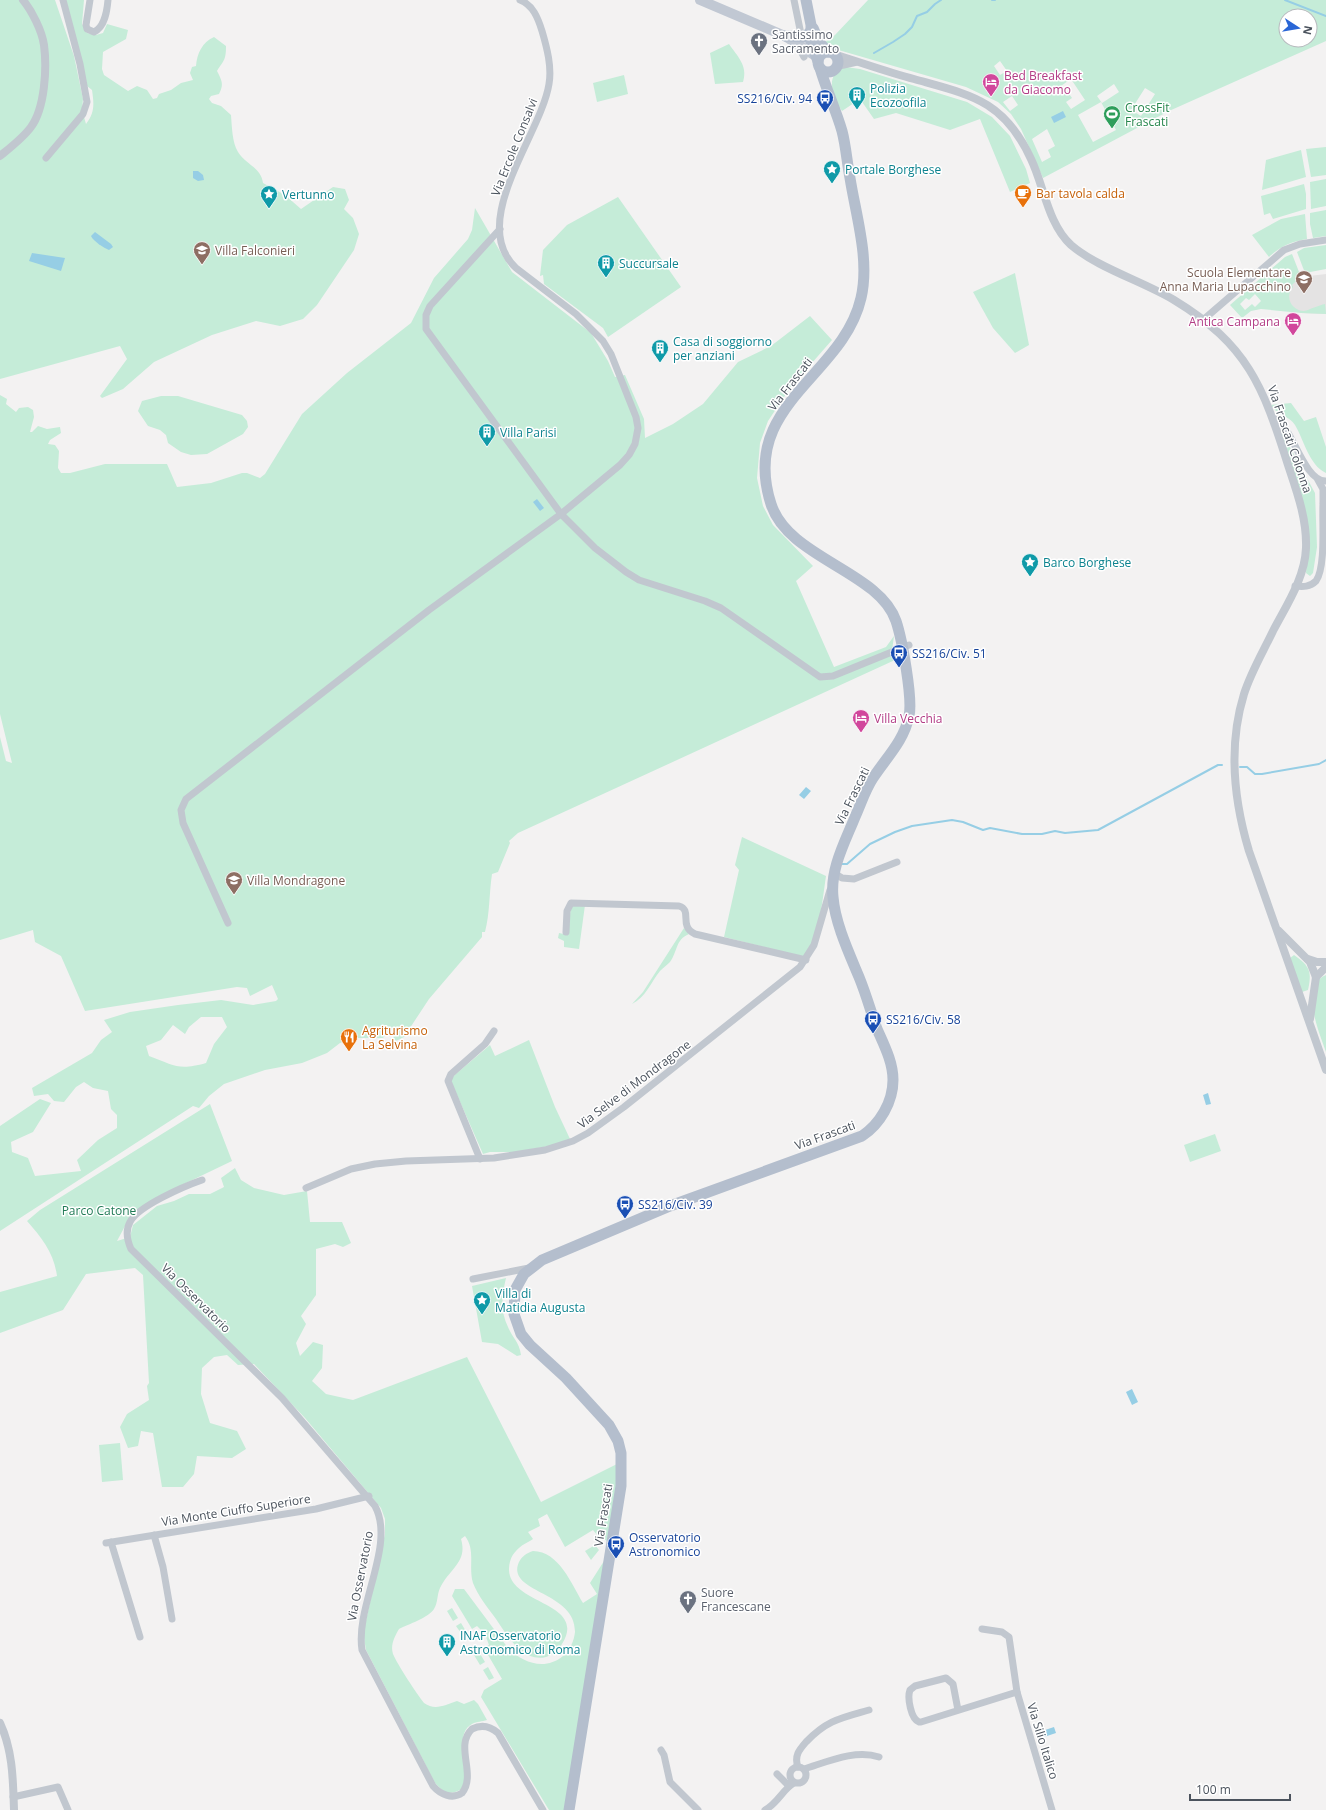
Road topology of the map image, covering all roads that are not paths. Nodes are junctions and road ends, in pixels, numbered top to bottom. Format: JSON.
{"nodes":[{"id":1,"x":23,"y":0,"type":"edge"},
{"id":2,"x":63,"y":0,"type":"edge"},
{"id":3,"x":90,"y":0,"type":"edge"},
{"id":4,"x":108,"y":0,"type":"edge"},
{"id":5,"x":520,"y":0,"type":"edge"},
{"id":6,"x":700,"y":0,"type":"edge"},
{"id":7,"x":794,"y":0,"type":"edge"},
{"id":8,"x":806,"y":0,"type":"edge"},
{"id":9,"x":811,"y":28,"type":"junction"},
{"id":10,"x":785,"y":36,"type":"joint"},
{"id":11,"x":803,"y":42,"type":"junction"},
{"id":12,"x":829,"y":52,"type":"junction"},
{"id":13,"x":814,"y":60,"type":"junction"},
{"id":14,"x":858,"y":62,"type":"junction"},
{"id":15,"x":835,"y":68,"type":"junction"},
{"id":16,"x":828,"y":93,"type":"junction"},
{"id":17,"x":0,"y":156,"type":"edge"},
{"id":18,"x":46,"y":158,"type":"dead end"},
{"id":19,"x":500,"y":229,"type":"junction"},
{"id":20,"x":1326,"y":240,"type":"edge"},
{"id":21,"x":1203,"y":320,"type":"junction"},
{"id":22,"x":1273,"y":418,"type":"junction"},
{"id":23,"x":1318,"y":480,"type":"junction"},
{"id":24,"x":1326,"y":481,"type":"edge"},
{"id":25,"x":1324,"y":501,"type":"edge"},
{"id":26,"x":561,"y":514,"type":"junction"},
{"id":27,"x":1295,"y":586,"type":"junction"},
{"id":28,"x":905,"y":646,"type":"junction"},
{"id":29,"x":897,"y":862,"type":"dead end"},
{"id":30,"x":834,"y":873,"type":"junction"},
{"id":31,"x":228,"y":923,"type":"dead end"},
{"id":32,"x":1275,"y":927,"type":"junction"},
{"id":33,"x":566,"y":932,"type":"dead end"},
{"id":34,"x":1298,"y":950,"type":"junction"},
{"id":35,"x":1286,"y":958,"type":"junction"},
{"id":36,"x":1308,"y":959,"type":"junction"},
{"id":37,"x":806,"y":960,"type":"junction"},
{"id":38,"x":1326,"y":962,"type":"edge"},
{"id":39,"x":1326,"y":967,"type":"edge"},
{"id":40,"x":1316,"y":977,"type":"junction"},
{"id":41,"x":1300,"y":992,"type":"junction"},
{"id":42,"x":1313,"y":994,"type":"junction"},
{"id":43,"x":1310,"y":1023,"type":"junction"},
{"id":44,"x":494,"y":1031,"type":"dead end"},
{"id":45,"x":1326,"y":1070,"type":"edge"},
{"id":46,"x":480,"y":1159,"type":"junction"},
{"id":47,"x":202,"y":1180,"type":"dead end"},
{"id":48,"x":306,"y":1188,"type":"dead end"},
{"id":49,"x":531,"y":1267,"type":"junction"},
{"id":50,"x":473,"y":1279,"type":"dead end"},
{"id":51,"x":369,"y":1496,"type":"junction"},
{"id":52,"x":154,"y":1535,"type":"junction"},
{"id":53,"x":172,"y":1619,"type":"dead end"},
{"id":54,"x":982,"y":1629,"type":"dead end"},
{"id":55,"x":140,"y":1637,"type":"dead end"},
{"id":56,"x":1017,"y":1692,"type":"junction"},
{"id":57,"x":869,"y":1710,"type":"dead end"},
{"id":58,"x":958,"y":1710,"type":"junction"},
{"id":59,"x":0,"y":1723,"type":"edge"},
{"id":60,"x":661,"y":1750,"type":"dead end"},
{"id":61,"x":879,"y":1757,"type":"dead end"},
{"id":62,"x":801,"y":1768,"type":"junction"},
{"id":63,"x":777,"y":1774,"type":"dead end"},
{"id":64,"x":792,"y":1784,"type":"junction"},
{"id":65,"x":13,"y":1797,"type":"junction"},
{"id":66,"x":696,"y":1809,"type":"edge"},
{"id":67,"x":14,"y":1810,"type":"edge"},
{"id":68,"x":68,"y":1810,"type":"edge"},
{"id":69,"x":543,"y":1810,"type":"edge"},
{"id":70,"x":569,"y":1810,"type":"edge"},
{"id":71,"x":765,"y":1810,"type":"edge"},
{"id":72,"x":1052,"y":1810,"type":"edge"}],
"edges":[{"from":1,"to":17,"type":"street"},
{"from":2,"to":18,"type":"street"},
{"from":3,"to":4,"type":"street"},
{"from":5,"to":19,"type":"street","name":"Via Ercole Consalvi"},
{"from":6,"to":10,"type":"main road"},
{"from":7,"to":11,"type":"street"},
{"from":8,"to":9,"type":"main road"},
{"from":9,"to":11,"type":"main road","name":"Via Frascati"},
{"from":9,"to":12,"type":"main road"},
{"from":10,"to":11,"type":"main road"},
{"from":11,"to":12,"type":"main road"},
{"from":11,"to":13,"type":"main road","name":"Via Frascati"},
{"from":12,"to":13,"type":"main road"},
{"from":12,"to":14,"type":"street","name":"Via Frascati Colonna"},
{"from":12,"to":15,"type":"main road"},
{"from":13,"to":15,"type":"main road"},
{"from":13,"to":16,"type":"main road","name":"Via Frascati"},
{"from":14,"to":15,"type":"street","name":"Via Frascati Colonna"},
{"from":14,"to":21,"type":"street","name":"Via Frascati Colonna"},
{"from":15,"to":16,"type":"main road"},
{"from":16,"to":28,"type":"main road","name":"Via Frascati"},
{"from":19,"to":26,"type":"street"},
{"from":19,"to":26,"type":"street","name":"Via Ercole Consalvi"},
{"from":20,"to":21,"type":"street"},
{"from":21,"to":22,"type":"street","name":"Via Frascati Colonna"},
{"from":22,"to":23,"type":"street"},
{"from":22,"to":27,"type":"street","name":"Via Frascati Colonna"},
{"from":23,"to":24,"type":"street"},
{"from":23,"to":25,"type":"street"},
{"from":25,"to":27,"type":"street"},
{"from":26,"to":28,"type":"street"},
{"from":26,"to":31,"type":"street","name":"Via Ercole Consalvi"},
{"from":27,"to":32,"type":"street","name":"Via Frascati Colonna"},
{"from":28,"to":30,"type":"main road","name":"Via Frascati"},
{"from":29,"to":30,"type":"street"},
{"from":30,"to":37,"type":"street","name":"Via Selve di Mondragone"},
{"from":30,"to":49,"type":"main road","name":"Via Frascati"},
{"from":32,"to":34,"type":"street","name":"Via Frascati Colonna"},
{"from":32,"to":35,"type":"street","name":"Via Frascati Colonna"},
{"from":33,"to":37,"type":"street"},
{"from":34,"to":35,"type":"street"},
{"from":34,"to":36,"type":"street","name":"Via Frascati Colonna"},
{"from":35,"to":41,"type":"street","name":"Via Frascati Colonna"},
{"from":36,"to":38,"type":"street"},
{"from":36,"to":40,"type":"street","name":"Via Frascati Colonna"},
{"from":37,"to":46,"type":"street","name":"Via Selve di Mondragone"},
{"from":39,"to":40,"type":"street"},
{"from":40,"to":42,"type":"street","name":"Via Frascati Colonna"},
{"from":41,"to":42,"type":"street"},
{"from":41,"to":43,"type":"street","name":"Via Frascati Colonna"},
{"from":42,"to":43,"type":"street","name":"Via Frascati Colonna"},
{"from":43,"to":45,"type":"street","name":"Via Frascati Colonna"},
{"from":44,"to":46,"type":"street"},
{"from":46,"to":48,"type":"street","name":"Via Selve di Mondragone"},
{"from":47,"to":51,"type":"street","name":"Via Osservatorio"},
{"from":49,"to":50,"type":"street","name":"Via Frascati"},
{"from":49,"to":70,"type":"main road","name":"Via Frascati"},
{"from":51,"to":52,"type":"street","name":"Via Monte Ciuffo Superiore"},
{"from":51,"to":69,"type":"street","name":"Via Osservatorio"},
{"from":52,"to":53,"type":"street"},
{"from":52,"to":55,"type":"street","name":"Via Monte Ciuffo Superiore"},
{"from":54,"to":56,"type":"street"},
{"from":56,"to":58,"type":"street","name":"Via Silio Italico"},
{"from":56,"to":72,"type":"street","name":"Via Silio Italico"},
{"from":57,"to":62,"type":"street"},
{"from":58,"to":58,"type":"street","name":"Via Silio Italico"},
{"from":59,"to":65,"type":"street"},
{"from":60,"to":66,"type":"street"},
{"from":61,"to":62,"type":"street"},
{"from":62,"to":64,"type":"street"},
{"from":62,"to":64,"type":"street"},
{"from":63,"to":64,"type":"street"},
{"from":64,"to":71,"type":"street"},
{"from":65,"to":67,"type":"street"},
{"from":65,"to":68,"type":"street"}]}
